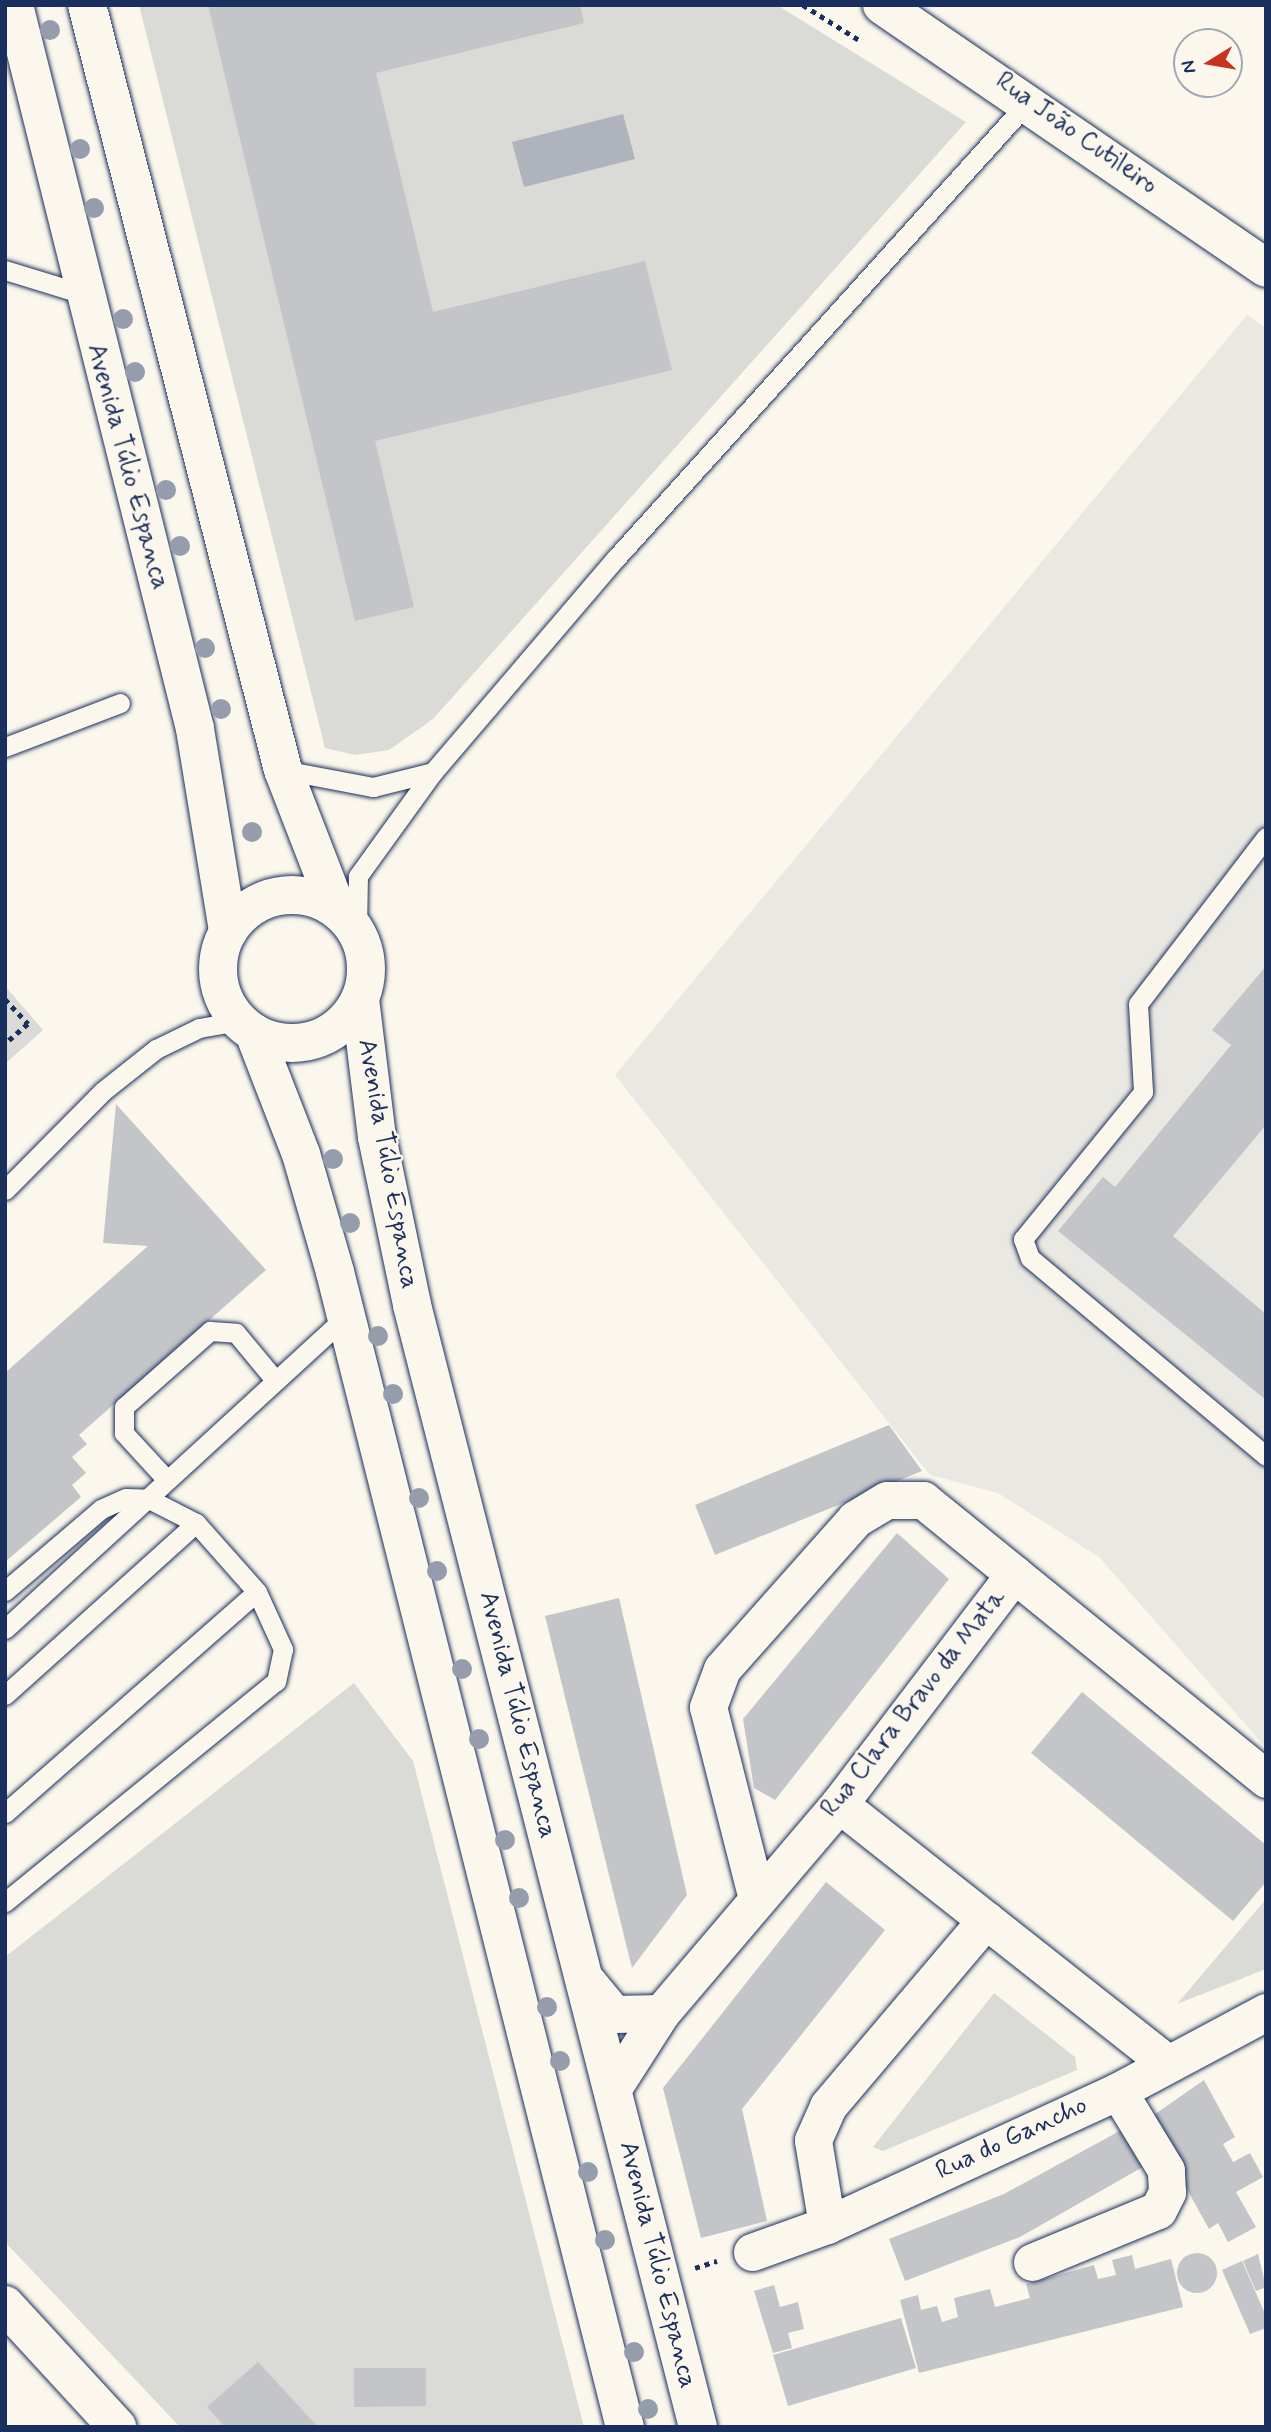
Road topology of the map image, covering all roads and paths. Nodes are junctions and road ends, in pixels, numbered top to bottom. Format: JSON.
{"nodes":[{"id":1,"x":14,"y":5,"type":"edge"},
{"id":2,"x":87,"y":5,"type":"edge"},
{"id":3,"x":882,"y":5,"type":"edge"},
{"id":4,"x":1029,"y":101,"type":"junction"},
{"id":5,"x":1266,"y":268,"type":"edge"},
{"id":6,"x":5,"y":270,"type":"edge"},
{"id":7,"x":83,"y":294,"type":"junction"},
{"id":8,"x":120,"y":703,"type":"dead end"},
{"id":9,"x":5,"y":747,"type":"edge"},
{"id":10,"x":283,"y":770,"type":"junction"},
{"id":11,"x":433,"y":772,"type":"junction"},
{"id":12,"x":1266,"y":837,"type":"edge"},
{"id":13,"x":347,"y":920,"type":"junction"},
{"id":14,"x":229,"y":931,"type":"junction"},
{"id":15,"x":5,"y":999,"type":"edge"},
{"id":16,"x":360,"y":999,"type":"junction"},
{"id":17,"x":247,"y":1027,"type":"junction"},
{"id":18,"x":5,"y":1044,"type":"edge"},
{"id":19,"x":5,"y":1190,"type":"edge"},
{"id":20,"x":345,"y":1317,"type":"junction"},
{"id":21,"x":275,"y":1380,"type":"junction"},
{"id":22,"x":1266,"y":1456,"type":"edge"},
{"id":23,"x":167,"y":1480,"type":"junction"},
{"id":24,"x":149,"y":1499,"type":"junction"},
{"id":25,"x":196,"y":1523,"type":"junction"},
{"id":26,"x":1014,"y":1574,"type":"junction"},
{"id":27,"x":5,"y":1591,"type":"edge"},
{"id":28,"x":257,"y":1592,"type":"junction"},
{"id":29,"x":5,"y":1629,"type":"edge"},
{"id":30,"x":5,"y":1695,"type":"edge"},
{"id":31,"x":1266,"y":1779,"type":"edge"},
{"id":32,"x":839,"y":1804,"type":"junction"},
{"id":33,"x":5,"y":1813,"type":"edge"},
{"id":34,"x":9,"y":1892,"type":"edge"},
{"id":35,"x":757,"y":1899,"type":"junction"},
{"id":36,"x":986,"y":1920,"type":"junction"},
{"id":37,"x":585,"y":1979,"type":"junction"},
{"id":38,"x":1266,"y":2012,"type":"edge"},
{"id":39,"x":661,"y":2013,"type":"junction"},
{"id":40,"x":1166,"y":2062,"type":"junction"},
{"id":41,"x":613,"y":2088,"type":"junction"},
{"id":42,"x":1118,"y":2091,"type":"junction"},
{"id":43,"x":827,"y":2225,"type":"junction"},
{"id":44,"x":752,"y":2252,"type":"joint"},
{"id":45,"x":1032,"y":2262,"type":"dead end"},
{"id":46,"x":660,"y":2277,"type":"junction"},
{"id":47,"x":5,"y":2305,"type":"edge"},
{"id":48,"x":117,"y":2427,"type":"edge"},
{"id":49,"x":625,"y":2427,"type":"edge"},
{"id":50,"x":698,"y":2427,"type":"edge"}],
"edges":[{"from":1,"to":7,"type":"main road","name":"Avenida Túlio Espanca"},
{"from":2,"to":10,"type":"main road","name":"Avenida Túlio Espanca"},
{"from":3,"to":4,"type":"main road","name":"Rua João Cutileiro"},
{"from":4,"to":5,"type":"main road","name":"Rua João Cutileiro"},
{"from":4,"to":11,"type":"lane"},
{"from":6,"to":7,"type":"lane"},
{"from":7,"to":14,"type":"main road","name":"Avenida Túlio Espanca"},
{"from":8,"to":9,"type":"lane"},
{"from":10,"to":11,"type":"lane"},
{"from":10,"to":13,"type":"main road","name":"Avenida Túlio Espanca"},
{"from":11,"to":13,"type":"lane"},
{"from":12,"to":22,"type":"lane"},
{"from":13,"to":14,"type":"main road"},
{"from":13,"to":16,"type":"main road","name":"Avenida Túlio Espanca"},
{"from":14,"to":17,"type":"main road","name":"Avenida Túlio Espanca"},
{"from":15,"to":18,"type":"path"},
{"from":16,"to":17,"type":"main road","name":"Avenida Túlio Espanca"},
{"from":16,"to":37,"type":"main road","name":"Avenida Túlio Espanca"},
{"from":17,"to":19,"type":"lane"},
{"from":17,"to":20,"type":"main road","name":"Avenida Túlio Espanca"},
{"from":20,"to":21,"type":"lane"},
{"from":20,"to":49,"type":"main road","name":"Avenida Túlio Espanca"},
{"from":21,"to":23,"type":"lane"},
{"from":21,"to":23,"type":"lane"},
{"from":23,"to":24,"type":"lane"},
{"from":24,"to":25,"type":"lane"},
{"from":24,"to":27,"type":"lane"},
{"from":24,"to":29,"type":"lane"},
{"from":25,"to":28,"type":"lane"},
{"from":25,"to":30,"type":"lane"},
{"from":26,"to":31,"type":"street","name":"Rua Clara Bravo da Mata"},
{"from":26,"to":32,"type":"street","name":"Rua Clara Bravo da Mata"},
{"from":26,"to":35,"type":"street"},
{"from":28,"to":33,"type":"lane"},
{"from":28,"to":34,"type":"lane"},
{"from":32,"to":35,"type":"street","name":"Rua Clara Bravo da Mata"},
{"from":32,"to":36,"type":"street"},
{"from":35,"to":39,"type":"street","name":"Rua Clara Bravo da Mata"},
{"from":36,"to":40,"type":"street"},
{"from":36,"to":43,"type":"street"},
{"from":37,"to":39,"type":"street"},
{"from":37,"to":41,"type":"main road","name":"Avenida Túlio Espanca"},
{"from":38,"to":40,"type":"street","name":"Rua do Gancho"},
{"from":39,"to":41,"type":"street","name":"Rua Clara Bravo da Mata"},
{"from":40,"to":42,"type":"street","name":"Rua do Gancho"},
{"from":41,"to":46,"type":"main road","name":"Avenida Túlio Espanca"},
{"from":42,"to":43,"type":"street","name":"Rua do Gancho"},
{"from":42,"to":45,"type":"street"},
{"from":43,"to":44,"type":"street","name":"Rua do Gancho"},
{"from":44,"to":46,"type":"path"},
{"from":46,"to":50,"type":"main road","name":"Avenida Túlio Espanca"},
{"from":47,"to":48,"type":"main road"}]}
